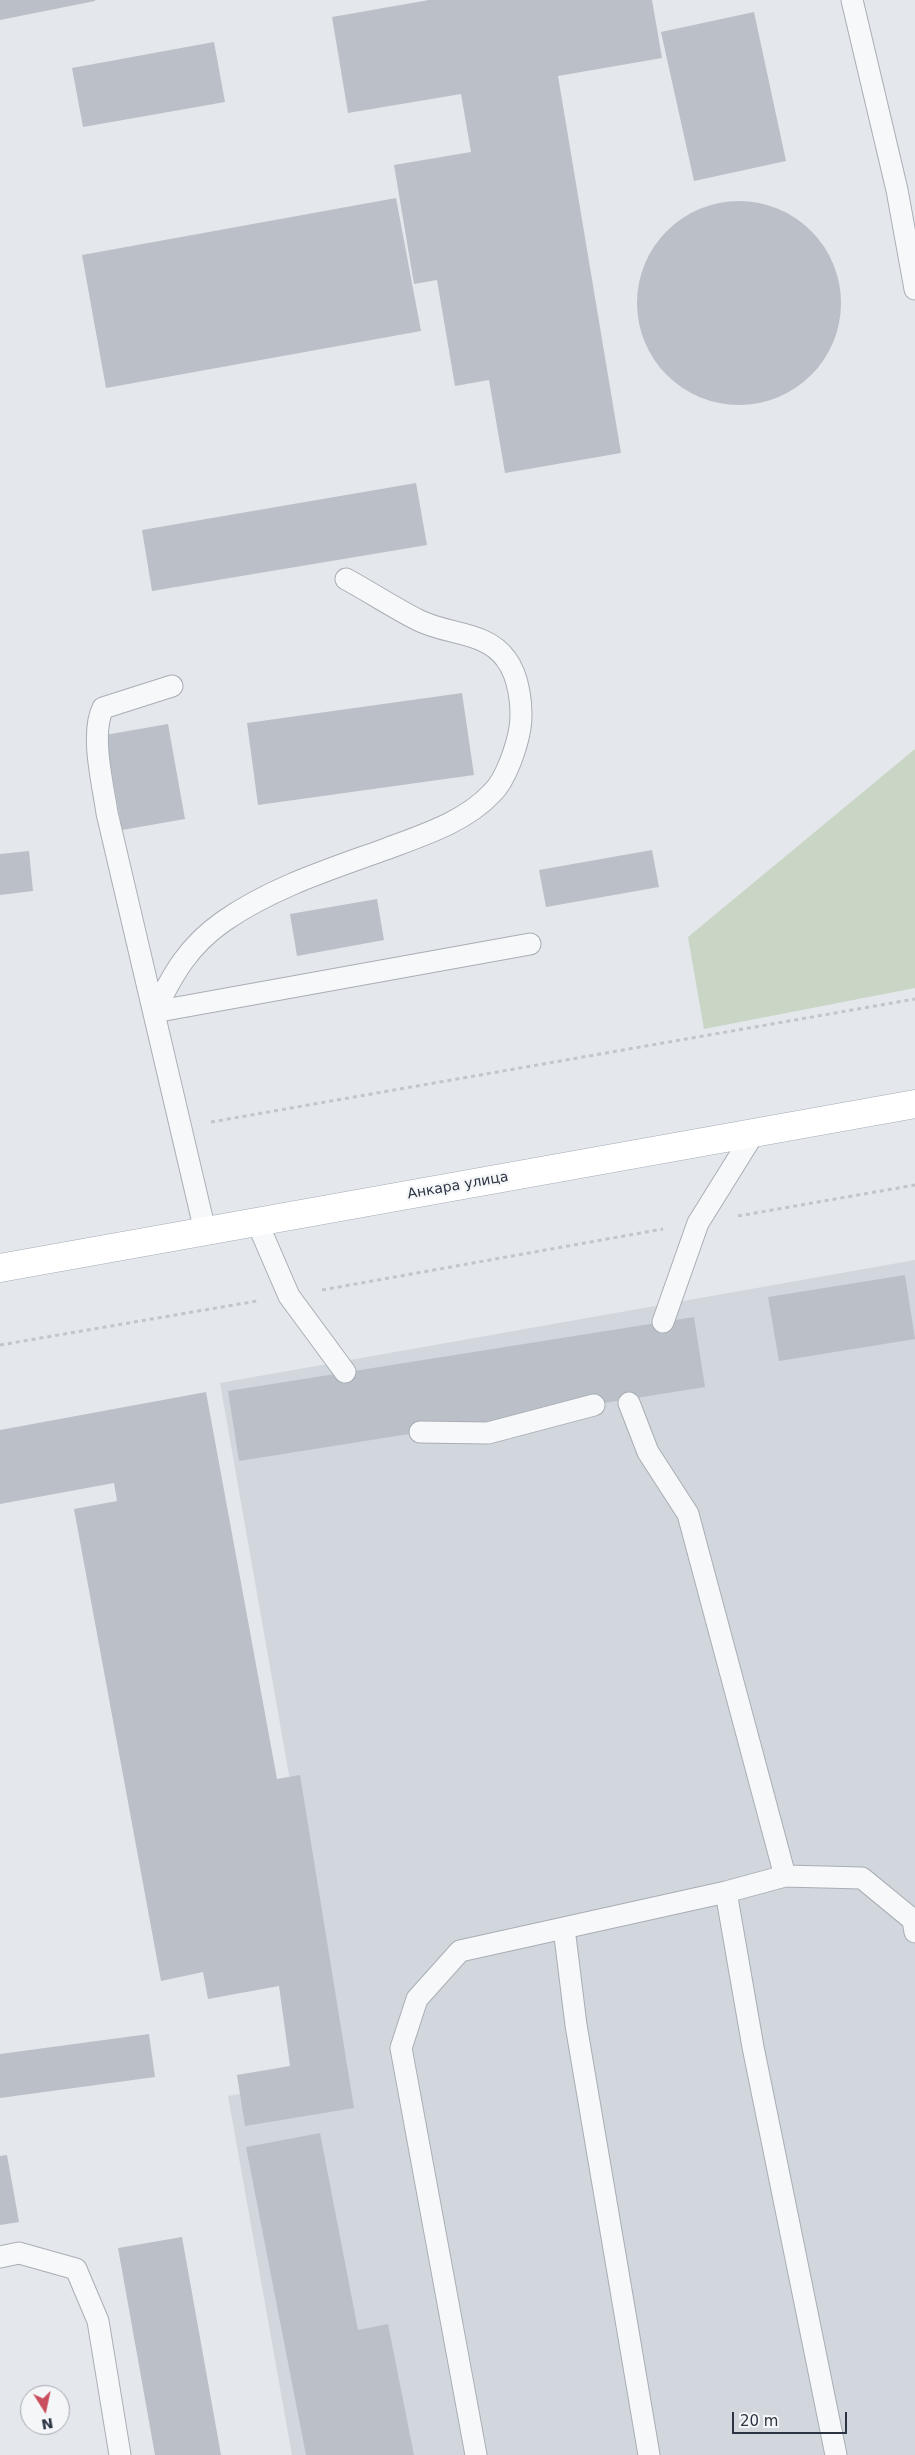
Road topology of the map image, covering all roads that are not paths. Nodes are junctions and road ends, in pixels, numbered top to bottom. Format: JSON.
{"nodes":[{"id":1,"x":852,"y":0,"type":"edge"},
{"id":2,"x":915,"y":289,"type":"edge"},
{"id":3,"x":346,"y":579,"type":"dead end"},
{"id":4,"x":172,"y":686,"type":"dead end"},
{"id":5,"x":530,"y":944,"type":"dead end"},
{"id":6,"x":154,"y":1012,"type":"junction"},
{"id":7,"x":915,"y":1104,"type":"edge"},
{"id":8,"x":754,"y":1133,"type":"junction"},
{"id":9,"x":257,"y":1222,"type":"junction"},
{"id":10,"x":205,"y":1231,"type":"junction"},
{"id":11,"x":0,"y":1268,"type":"edge"},
{"id":12,"x":663,"y":1322,"type":"dead end"},
{"id":13,"x":344,"y":1372,"type":"dead end"},
{"id":14,"x":629,"y":1403,"type":"dead end"},
{"id":15,"x":594,"y":1405,"type":"dead end"},
{"id":16,"x":420,"y":1432,"type":"dead end"},
{"id":17,"x":785,"y":1876,"type":"junction"},
{"id":18,"x":726,"y":1892,"type":"junction"},
{"id":19,"x":564,"y":1928,"type":"junction"},
{"id":20,"x":915,"y":1932,"type":"edge"},
{"id":21,"x":0,"y":2256,"type":"edge"},
{"id":22,"x":120,"y":2455,"type":"edge"},
{"id":23,"x":476,"y":2455,"type":"edge"},
{"id":24,"x":649,"y":2455,"type":"edge"},
{"id":25,"x":836,"y":2455,"type":"edge"}],
"edges":[{"from":1,"to":2,"type":"lane"},
{"from":3,"to":6,"type":"lane"},
{"from":4,"to":6,"type":"lane"},
{"from":5,"to":6,"type":"lane"},
{"from":6,"to":10,"type":"lane"},
{"from":7,"to":8,"type":"main road","name":"Анкара улица"},
{"from":8,"to":9,"type":"main road","name":"Анкара улица"},
{"from":8,"to":12,"type":"lane"},
{"from":9,"to":10,"type":"main road","name":"Анкара улица"},
{"from":9,"to":13,"type":"lane"},
{"from":10,"to":11,"type":"main road","name":"Анкара улица"},
{"from":14,"to":17,"type":"lane"},
{"from":15,"to":16,"type":"lane"},
{"from":17,"to":18,"type":"lane"},
{"from":17,"to":20,"type":"lane"},
{"from":18,"to":19,"type":"lane"},
{"from":18,"to":25,"type":"lane"},
{"from":19,"to":23,"type":"lane"},
{"from":19,"to":24,"type":"lane"},
{"from":21,"to":22,"type":"lane"}]}
